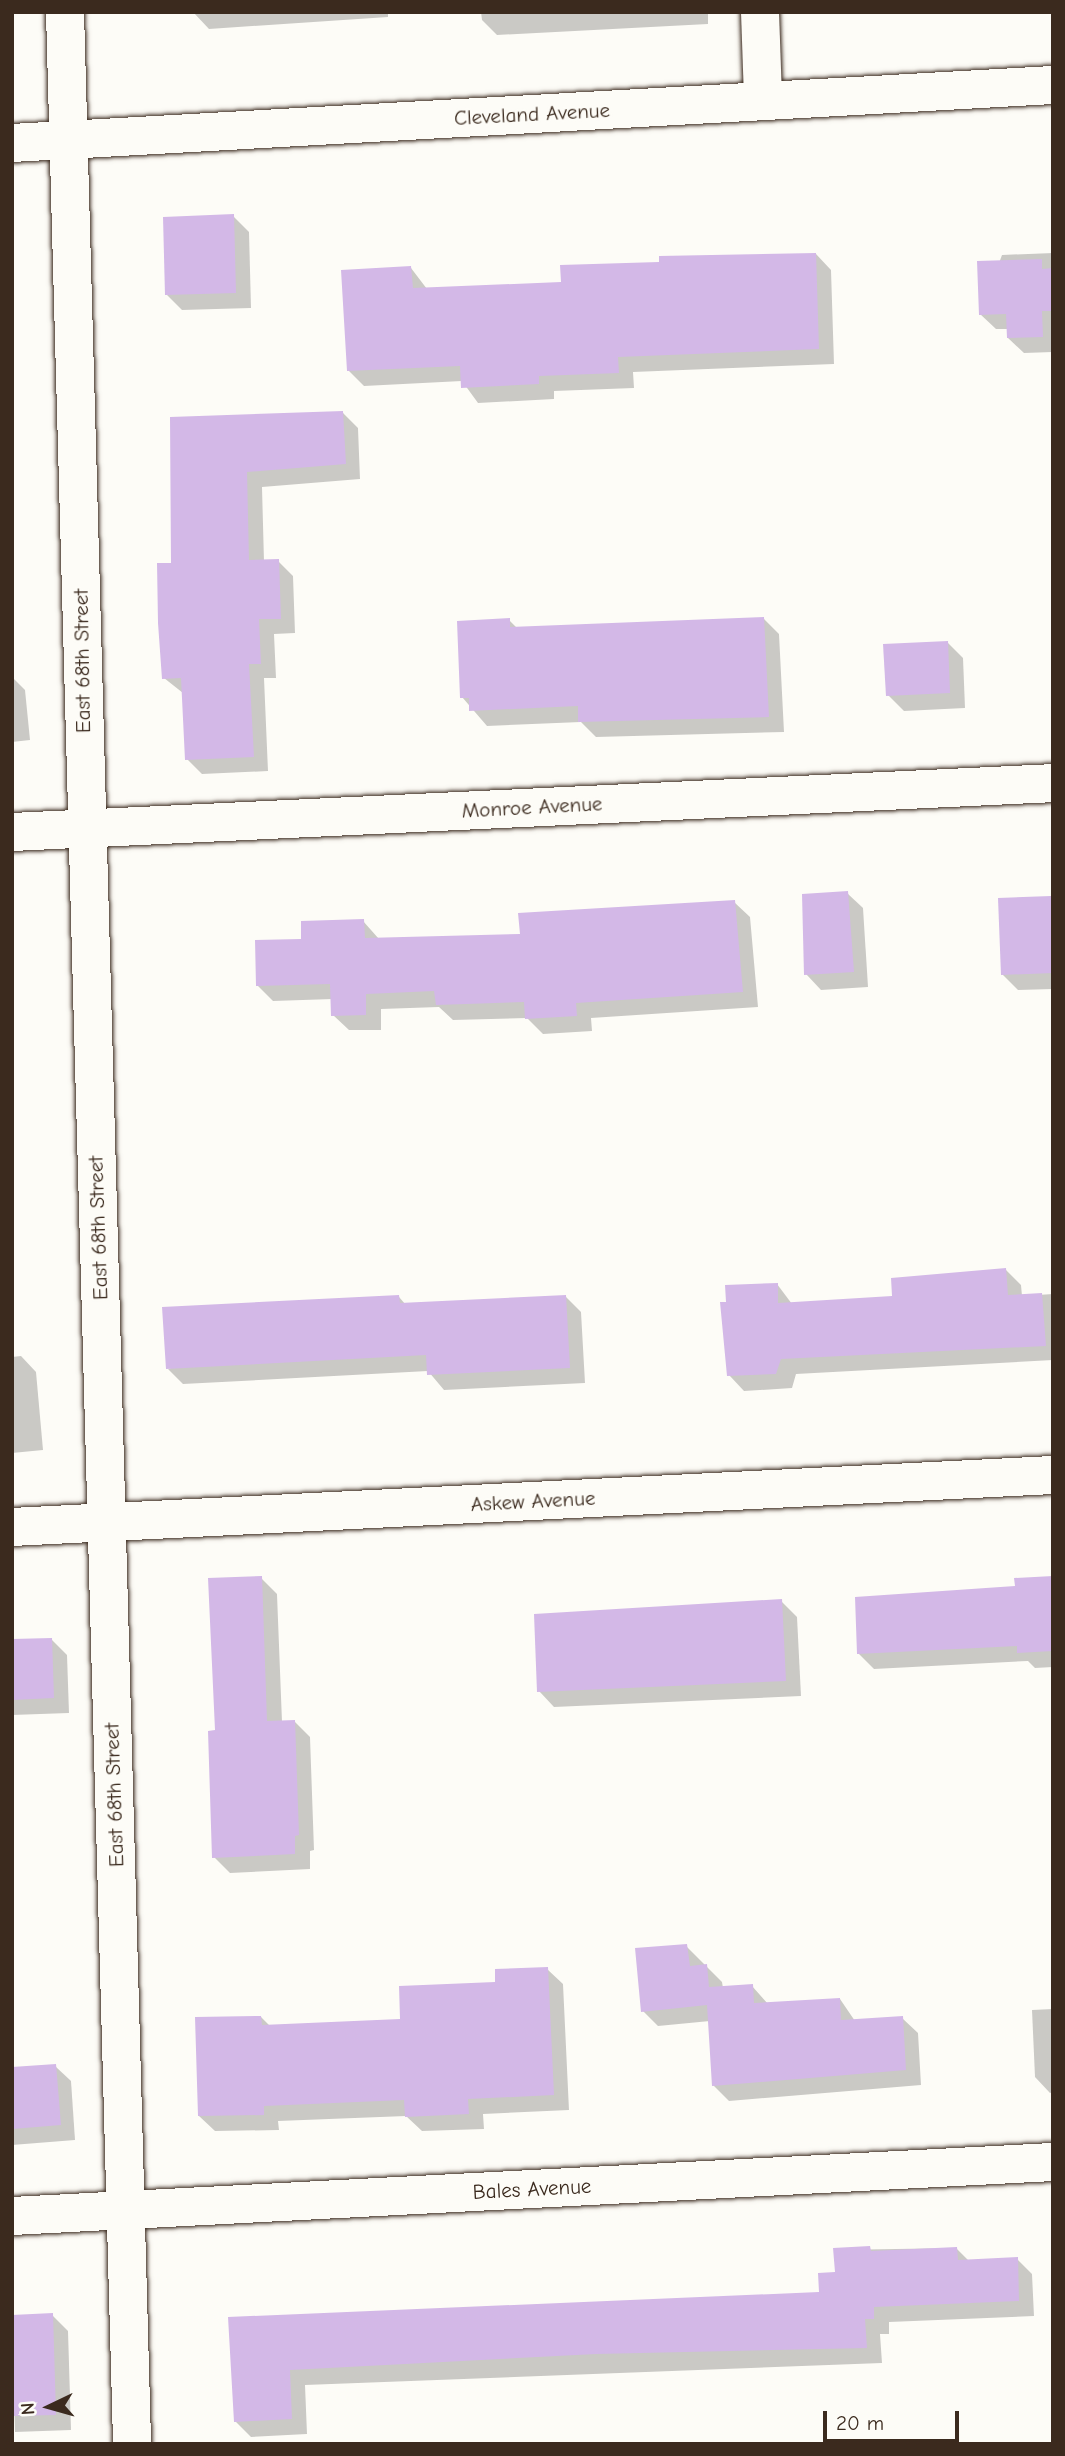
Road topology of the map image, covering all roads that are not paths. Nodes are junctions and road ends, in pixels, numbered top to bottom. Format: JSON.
{"nodes":[{"id":1,"x":65,"y":12,"type":"edge"},
{"id":2,"x":760,"y":12,"type":"edge"},
{"id":3,"x":1053,"y":85,"type":"edge"},
{"id":4,"x":763,"y":100,"type":"junction"},
{"id":5,"x":69,"y":140,"type":"junction"},
{"id":6,"x":12,"y":143,"type":"edge"},
{"id":7,"x":1053,"y":783,"type":"edge"},
{"id":8,"x":86,"y":828,"type":"junction"},
{"id":9,"x":12,"y":832,"type":"edge"},
{"id":10,"x":1053,"y":1475,"type":"edge"},
{"id":11,"x":106,"y":1523,"type":"junction"},
{"id":12,"x":12,"y":1527,"type":"edge"},
{"id":13,"x":1053,"y":2162,"type":"edge"},
{"id":14,"x":126,"y":2211,"type":"junction"},
{"id":15,"x":12,"y":2216,"type":"edge"},
{"id":16,"x":132,"y":2444,"type":"edge"}],
"edges":[{"from":1,"to":5,"type":"street","name":"East 68th Street"},
{"from":2,"to":4,"type":"street"},
{"from":3,"to":4,"type":"street","name":"Cleveland Avenue"},
{"from":4,"to":5,"type":"street","name":"Cleveland Avenue"},
{"from":5,"to":6,"type":"street","name":"Cleveland Avenue"},
{"from":5,"to":8,"type":"street","name":"East 68th Street"},
{"from":7,"to":8,"type":"street","name":"Monroe Avenue"},
{"from":8,"to":9,"type":"street","name":"Monroe Avenue"},
{"from":8,"to":11,"type":"street","name":"East 68th Street"},
{"from":10,"to":11,"type":"street","name":"Askew Avenue"},
{"from":11,"to":12,"type":"street","name":"Askew Avenue"},
{"from":11,"to":14,"type":"street","name":"East 68th Street"},
{"from":13,"to":14,"type":"street","name":"Bales Avenue"},
{"from":14,"to":15,"type":"street","name":"Bales Avenue"},
{"from":14,"to":16,"type":"street","name":"East 68th Street"}]}
